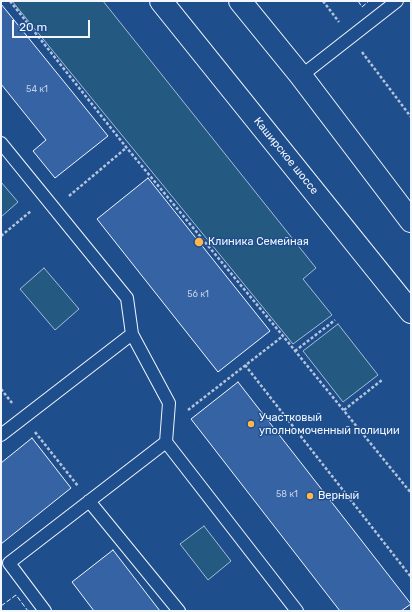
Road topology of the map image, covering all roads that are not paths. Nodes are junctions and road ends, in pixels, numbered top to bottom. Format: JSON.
{"nodes":[{"id":1,"x":161,"y":1,"type":"edge"},
{"id":2,"x":240,"y":1,"type":"edge"},
{"id":3,"x":397,"y":1,"type":"edge"},
{"id":4,"x":300,"y":76,"type":"junction"},
{"id":5,"x":1,"y":143,"type":"edge"},
{"id":6,"x":411,"y":221,"type":"edge"},
{"id":7,"x":411,"y":312,"type":"edge"},
{"id":8,"x":132,"y":334,"type":"junction"},
{"id":9,"x":1,"y":435,"type":"edge"},
{"id":10,"x":166,"y":442,"type":"junction"},
{"id":11,"x":89,"y":501,"type":"junction"},
{"id":12,"x":5,"y":565,"type":"edge"},
{"id":13,"x":45,"y":611,"type":"edge"},
{"id":14,"x":179,"y":611,"type":"edge"},
{"id":15,"x":297,"y":611,"type":"edge"}],
"edges":[{"from":1,"to":7,"type":"main road","name":"Каширское шоссе"},
{"from":2,"to":4,"type":"main road"},
{"from":3,"to":4,"type":"lane"},
{"from":4,"to":6,"type":"main road"},
{"from":5,"to":8,"type":"lane"},
{"from":8,"to":9,"type":"lane"},
{"from":8,"to":10,"type":"lane"},
{"from":10,"to":11,"type":"lane"},
{"from":10,"to":15,"type":"lane"},
{"from":11,"to":12,"type":"lane"},
{"from":11,"to":14,"type":"lane"},
{"from":12,"to":13,"type":"lane"}]}
